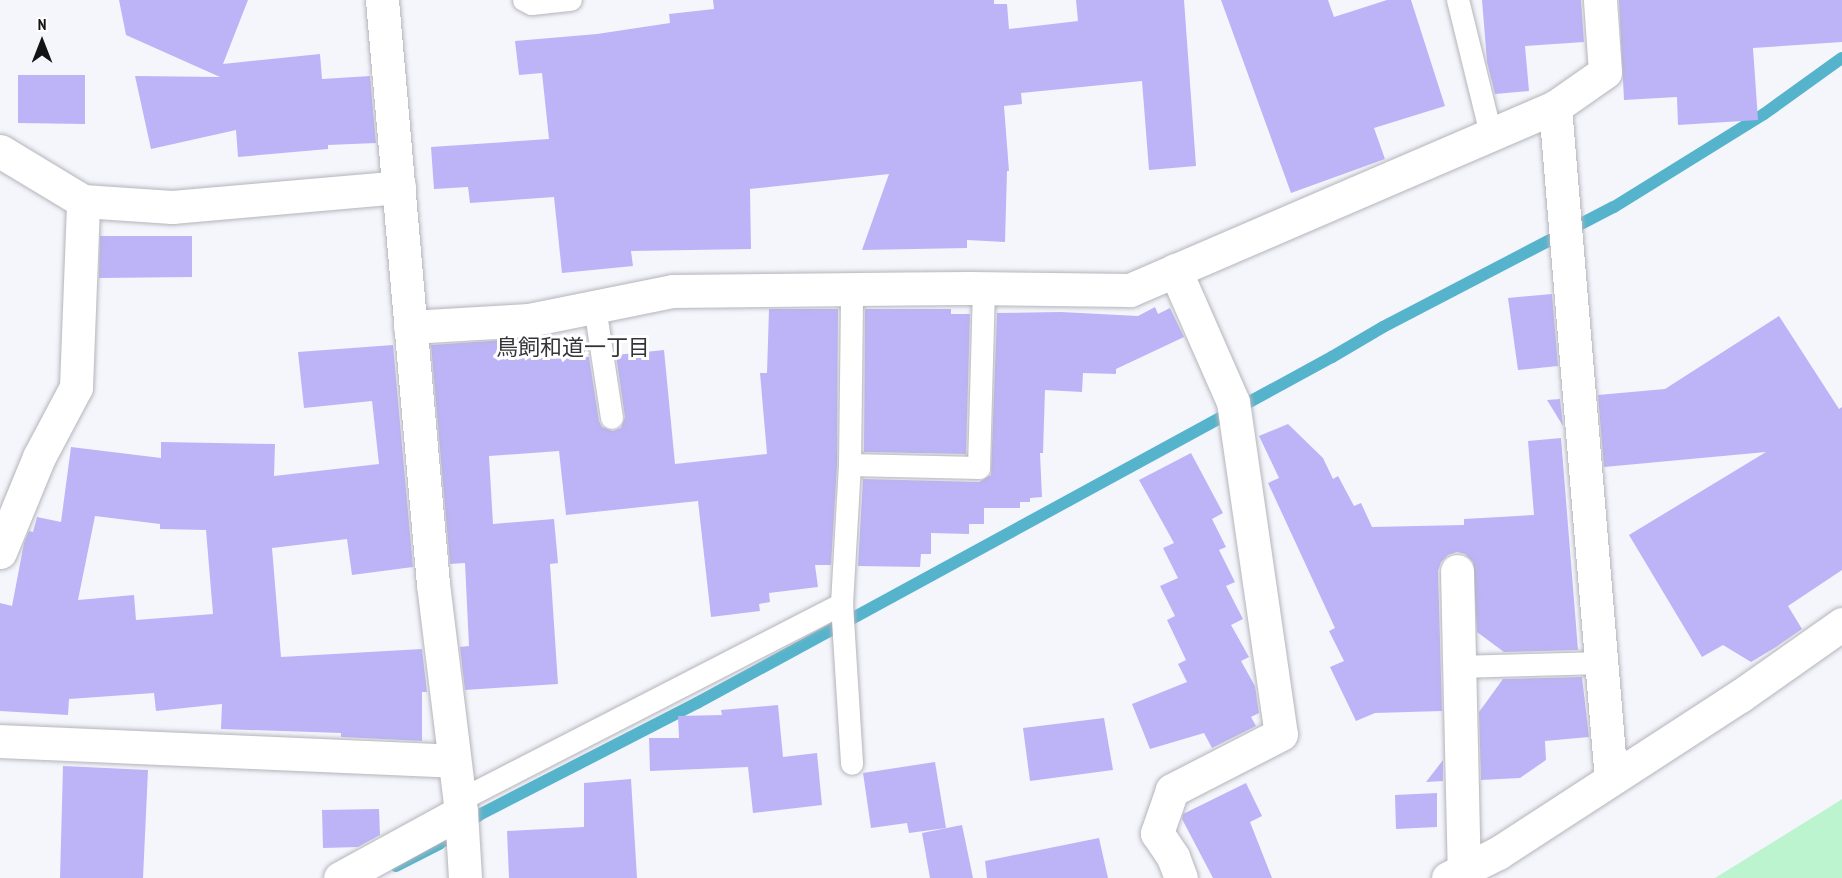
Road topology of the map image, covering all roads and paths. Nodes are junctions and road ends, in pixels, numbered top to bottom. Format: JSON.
{"nodes":[{"id":1,"x":524,"y":0,"type":"edge"},
{"id":2,"x":571,"y":0,"type":"edge"},
{"id":3,"x":1458,"y":0,"type":"edge"},
{"id":4,"x":1600,"y":0,"type":"edge"},
{"id":5,"x":385,"y":1,"type":"edge"},
{"id":6,"x":1555,"y":107,"type":"junction"},
{"id":7,"x":1491,"y":134,"type":"junction"},
{"id":8,"x":0,"y":151,"type":"edge"},
{"id":9,"x":399,"y":187,"type":"junction"},
{"id":10,"x":83,"y":201,"type":"junction"},
{"id":11,"x":1175,"y":270,"type":"junction"},
{"id":12,"x":984,"y":288,"type":"junction"},
{"id":13,"x":852,"y":289,"type":"junction"},
{"id":14,"x":596,"y":307,"type":"junction"},
{"id":15,"x":410,"y":327,"type":"junction"},
{"id":16,"x":612,"y":418,"type":"dead end"},
{"id":17,"x":850,"y":465,"type":"junction"},
{"id":18,"x":0,"y":552,"type":"edge"},
{"id":19,"x":1457,"y":572,"type":"dead end"},
{"id":20,"x":842,"y":604,"type":"junction"},
{"id":21,"x":1842,"y":624,"type":"edge"},
{"id":22,"x":1601,"y":663,"type":"junction"},
{"id":23,"x":1459,"y":667,"type":"junction"},
{"id":24,"x":0,"y":741,"type":"edge"},
{"id":25,"x":454,"y":761,"type":"junction"},
{"id":26,"x":852,"y":764,"type":"dead end"},
{"id":27,"x":1611,"y":779,"type":"junction"},
{"id":28,"x":460,"y":807,"type":"junction"},
{"id":29,"x":1456,"y":874,"type":"edge"},
{"id":30,"x":340,"y":878,"type":"edge"},
{"id":31,"x":465,"y":878,"type":"edge"},
{"id":32,"x":1181,"y":878,"type":"edge"}],
"edges":[{"from":1,"to":2,"type":"lane"},
{"from":3,"to":7,"type":"lane"},
{"from":4,"to":6,"type":"street"},
{"from":5,"to":9,"type":"street"},
{"from":6,"to":7,"type":"street"},
{"from":6,"to":22,"type":"street"},
{"from":7,"to":11,"type":"street"},
{"from":8,"to":10,"type":"street"},
{"from":9,"to":10,"type":"street"},
{"from":9,"to":15,"type":"street"},
{"from":10,"to":18,"type":"street"},
{"from":11,"to":12,"type":"street"},
{"from":11,"to":32,"type":"street"},
{"from":12,"to":13,"type":"street"},
{"from":12,"to":17,"type":"lane"},
{"from":13,"to":14,"type":"street"},
{"from":13,"to":17,"type":"lane"},
{"from":14,"to":15,"type":"street"},
{"from":14,"to":16,"type":"lane"},
{"from":15,"to":25,"type":"street"},
{"from":17,"to":20,"type":"lane"},
{"from":19,"to":23,"type":"street"},
{"from":20,"to":26,"type":"lane"},
{"from":20,"to":28,"type":"lane"},
{"from":21,"to":27,"type":"street"},
{"from":22,"to":23,"type":"lane"},
{"from":22,"to":27,"type":"street"},
{"from":23,"to":29,"type":"street"},
{"from":24,"to":25,"type":"street"},
{"from":25,"to":28,"type":"street"},
{"from":27,"to":29,"type":"street"},
{"from":28,"to":30,"type":"street"},
{"from":28,"to":31,"type":"street"}]}
